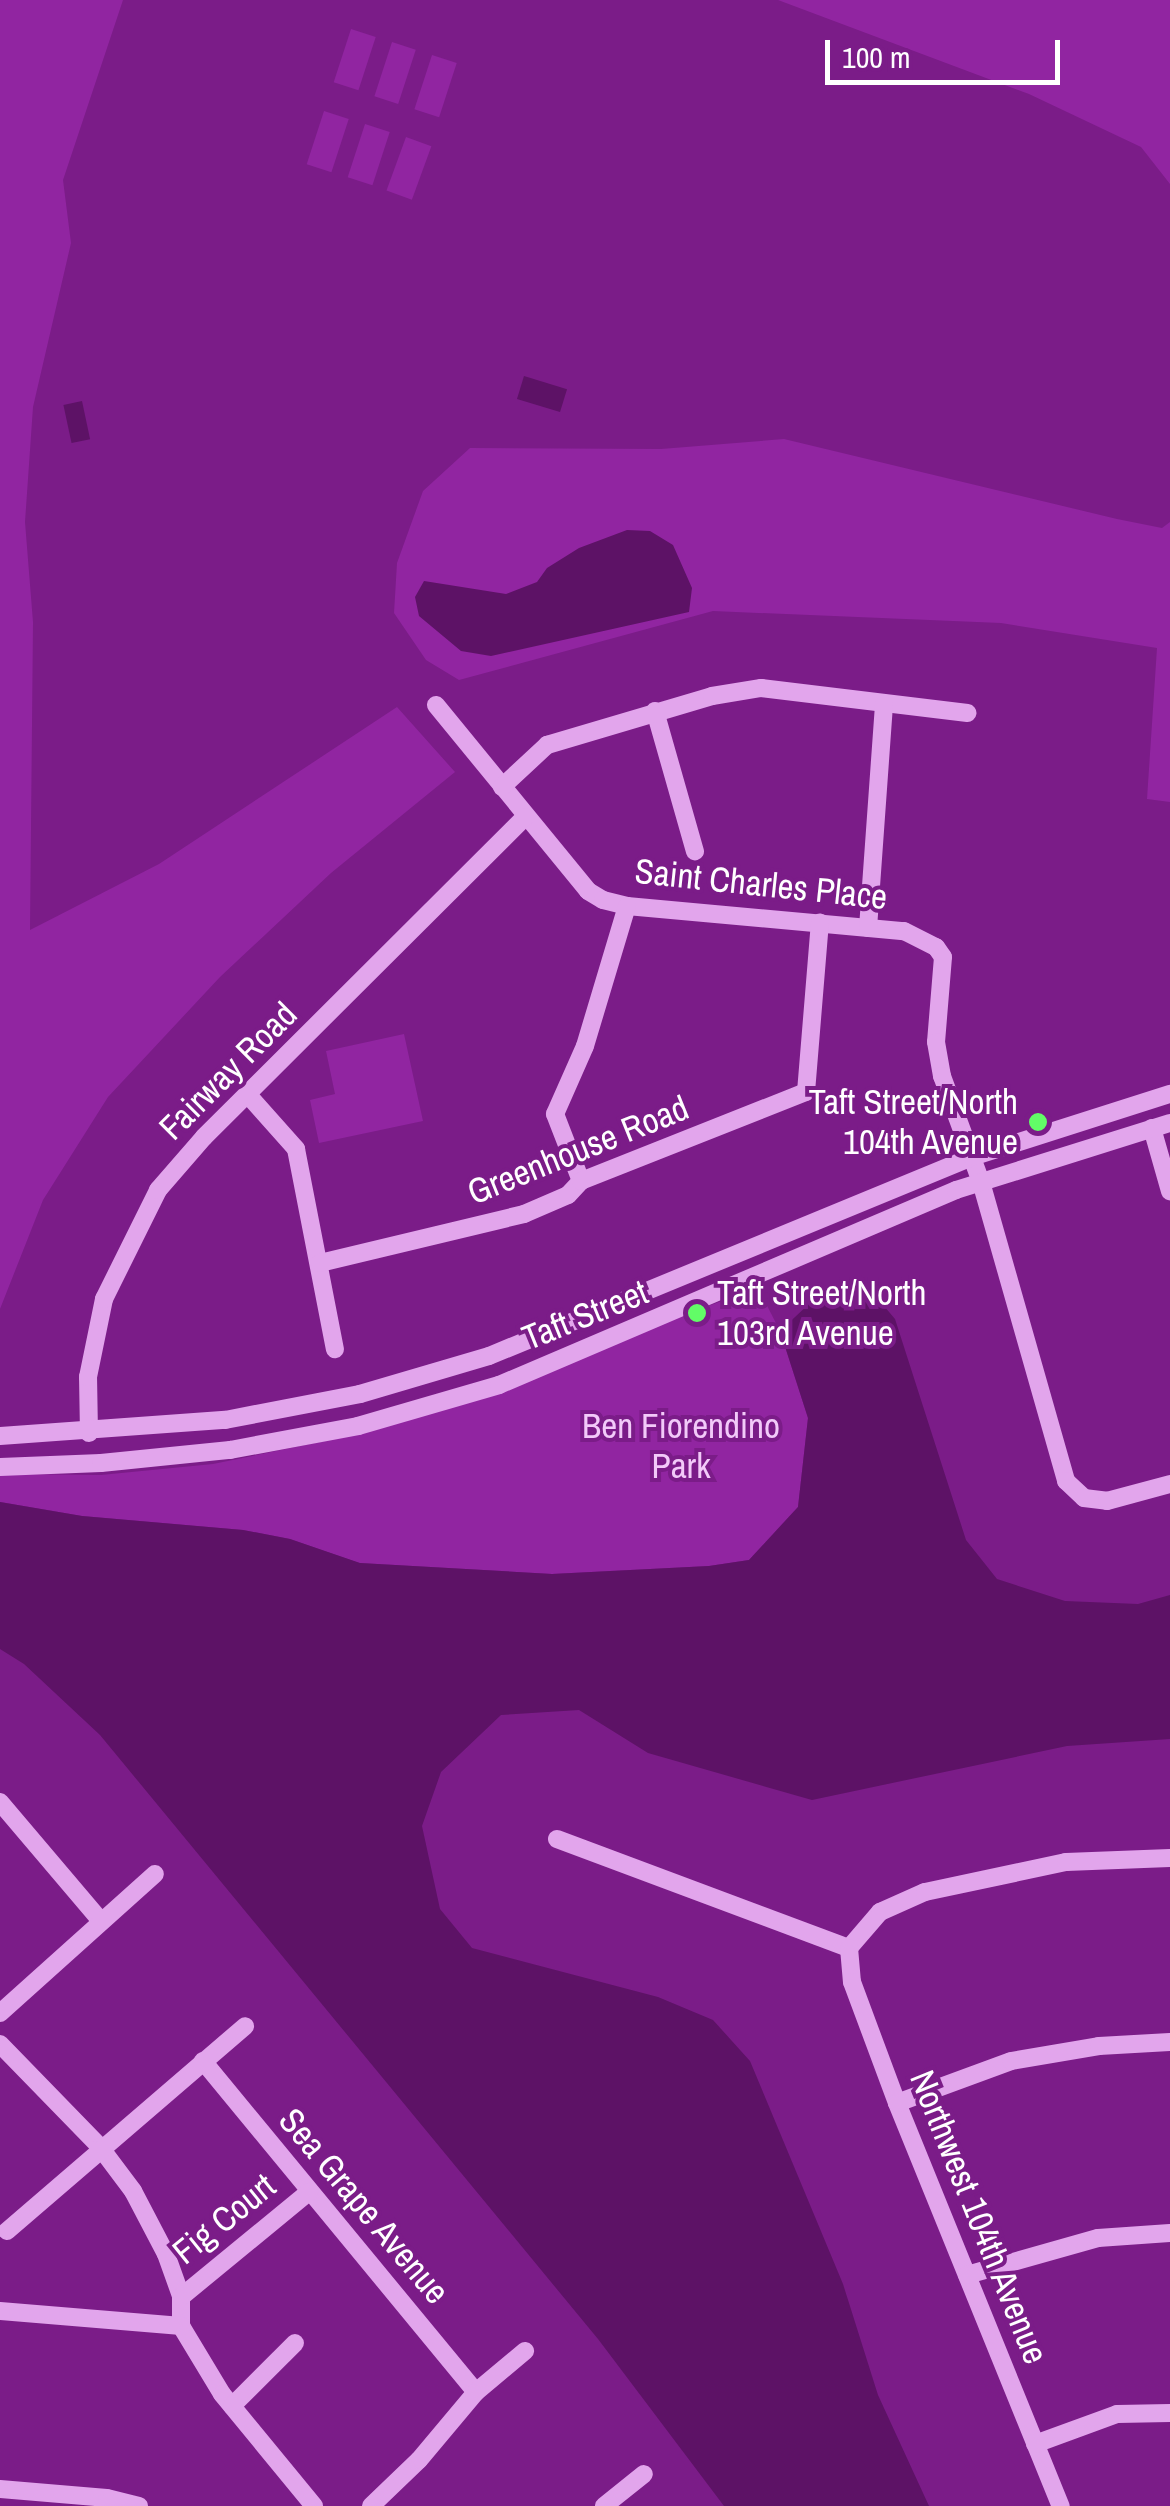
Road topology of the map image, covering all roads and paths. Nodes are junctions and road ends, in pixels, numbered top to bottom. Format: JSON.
{"nodes":[{"id":1,"x":884,"y":704,"type":"junction"},
{"id":2,"x":436,"y":705,"type":"dead end"},
{"id":3,"x":655,"y":711,"type":"junction"},
{"id":4,"x":967,"y":713,"type":"dead end"},
{"id":5,"x":502,"y":787,"type":"junction"},
{"id":6,"x":525,"y":817,"type":"junction"},
{"id":7,"x":694,"y":851,"type":"dead end"},
{"id":8,"x":627,"y":906,"type":"junction"},
{"id":9,"x":820,"y":923,"type":"junction"},
{"id":10,"x":868,"y":928,"type":"junction"},
{"id":11,"x":1170,"y":1094,"type":"edge"},
{"id":12,"x":250,"y":1096,"type":"junction"},
{"id":13,"x":1161,"y":1126,"type":"edge"},
{"id":14,"x":976,"y":1169,"type":"junction"},
{"id":15,"x":581,"y":1181,"type":"junction"},
{"id":16,"x":1170,"y":1191,"type":"edge"},
{"id":17,"x":320,"y":1263,"type":"junction"},
{"id":18,"x":335,"y":1349,"type":"dead end"},
{"id":19,"x":89,"y":1433,"type":"junction"},
{"id":20,"x":0,"y":1436,"type":"edge"},
{"id":21,"x":0,"y":1467,"type":"edge"},
{"id":22,"x":1170,"y":1484,"type":"edge"},
{"id":23,"x":0,"y":1802,"type":"edge"},
{"id":24,"x":557,"y":1839,"type":"dead end"},
{"id":25,"x":1170,"y":1858,"type":"edge"},
{"id":26,"x":155,"y":1874,"type":"dead end"},
{"id":27,"x":100,"y":1920,"type":"junction"},
{"id":28,"x":849,"y":1948,"type":"junction"},
{"id":29,"x":0,"y":2014,"type":"edge"},
{"id":30,"x":246,"y":2026,"type":"dead end"},
{"id":31,"x":1170,"y":2042,"type":"edge"},
{"id":32,"x":0,"y":2044,"type":"edge"},
{"id":33,"x":203,"y":2061,"type":"junction"},
{"id":34,"x":897,"y":2103,"type":"junction"},
{"id":35,"x":100,"y":2147,"type":"junction"},
{"id":36,"x":309,"y":2192,"type":"junction"},
{"id":37,"x":7,"y":2232,"type":"dead end"},
{"id":38,"x":1170,"y":2233,"type":"edge"},
{"id":39,"x":967,"y":2275,"type":"junction"},
{"id":40,"x":181,"y":2297,"type":"junction"},
{"id":41,"x":0,"y":2310,"type":"edge"},
{"id":42,"x":181,"y":2326,"type":"junction"},
{"id":43,"x":295,"y":2343,"type":"dead end"},
{"id":44,"x":525,"y":2351,"type":"dead end"},
{"id":45,"x":476,"y":2392,"type":"junction"},
{"id":46,"x":232,"y":2406,"type":"junction"},
{"id":47,"x":1170,"y":2413,"type":"edge"},
{"id":48,"x":1035,"y":2444,"type":"junction"},
{"id":49,"x":644,"y":2474,"type":"dead end"},
{"id":50,"x":0,"y":2489,"type":"edge"},
{"id":51,"x":139,"y":2506,"type":"edge"},
{"id":52,"x":314,"y":2506,"type":"edge"},
{"id":53,"x":371,"y":2506,"type":"edge"},
{"id":54,"x":604,"y":2506,"type":"edge"},
{"id":55,"x":1061,"y":2506,"type":"edge"}],
"edges":[{"from":1,"to":3,"type":"street"},
{"from":1,"to":4,"type":"street"},
{"from":1,"to":10,"type":"street"},
{"from":2,"to":5,"type":"street","name":"Saint Charles Place"},
{"from":3,"to":5,"type":"street"},
{"from":3,"to":7,"type":"street"},
{"from":5,"to":6,"type":"street","name":"Saint Charles Place"},
{"from":6,"to":8,"type":"street","name":"Saint Charles Place"},
{"from":6,"to":12,"type":"street","name":"Fairway Road"},
{"from":8,"to":9,"type":"street","name":"Saint Charles Place"},
{"from":8,"to":15,"type":"street"},
{"from":9,"to":10,"type":"street","name":"Saint Charles Place"},
{"from":9,"to":15,"type":"street","name":"Greenhouse Road"},
{"from":10,"to":14,"type":"street","name":"Saint Charles Place"},
{"from":11,"to":14,"type":"street","name":"Taft Street"},
{"from":12,"to":17,"type":"street"},
{"from":12,"to":19,"type":"street","name":"Fairway Road"},
{"from":13,"to":14,"type":"street","name":"Taft Street"},
{"from":13,"to":16,"type":"street"},
{"from":14,"to":19,"type":"street","name":"Taft Street"},
{"from":14,"to":21,"type":"street","name":"Taft Street"},
{"from":14,"to":22,"type":"street"},
{"from":15,"to":17,"type":"street","name":"Greenhouse Road"},
{"from":17,"to":18,"type":"street"},
{"from":19,"to":20,"type":"street","name":"Taft Street"},
{"from":23,"to":27,"type":"street"},
{"from":24,"to":28,"type":"street"},
{"from":25,"to":28,"type":"street"},
{"from":26,"to":27,"type":"street"},
{"from":27,"to":29,"type":"street"},
{"from":28,"to":34,"type":"street","name":"Northwest 104th Avenue"},
{"from":30,"to":33,"type":"street"},
{"from":31,"to":34,"type":"street"},
{"from":32,"to":35,"type":"street"},
{"from":33,"to":35,"type":"street"},
{"from":33,"to":36,"type":"street","name":"Sea Grape Avenue"},
{"from":34,"to":39,"type":"street","name":"Northwest 104th Avenue"},
{"from":35,"to":37,"type":"street"},
{"from":35,"to":40,"type":"street"},
{"from":36,"to":40,"type":"street","name":"Fig Court"},
{"from":36,"to":45,"type":"street","name":"Sea Grape Avenue"},
{"from":38,"to":39,"type":"street"},
{"from":39,"to":48,"type":"street","name":"Northwest 104th Avenue"},
{"from":40,"to":42,"type":"street"},
{"from":41,"to":42,"type":"street"},
{"from":42,"to":46,"type":"street"},
{"from":43,"to":46,"type":"street"},
{"from":44,"to":45,"type":"street"},
{"from":45,"to":53,"type":"street"},
{"from":46,"to":52,"type":"street"},
{"from":47,"to":48,"type":"street"},
{"from":48,"to":55,"type":"street","name":"Northwest 104th Avenue"},
{"from":49,"to":54,"type":"street"},
{"from":50,"to":51,"type":"street"}]}
